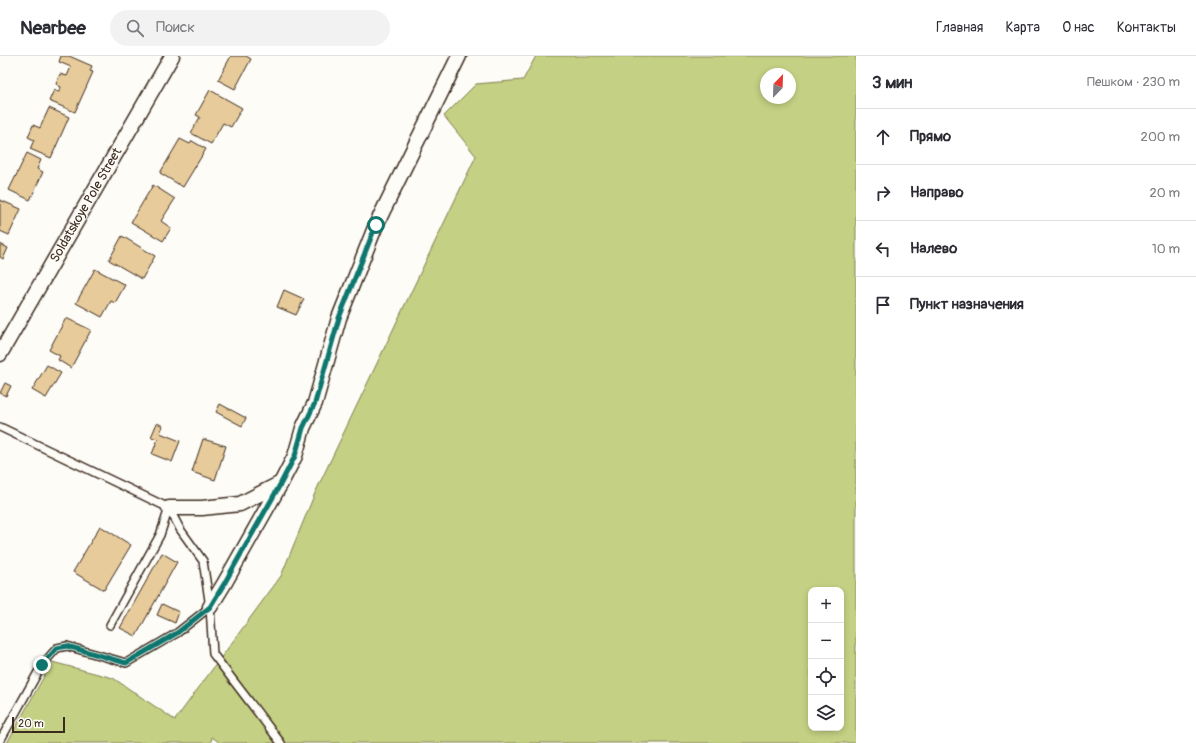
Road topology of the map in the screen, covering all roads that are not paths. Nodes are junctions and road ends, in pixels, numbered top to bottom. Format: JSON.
{"nodes":[{"id":1,"x":172,"y":56,"type":"edge"},
{"id":2,"x":459,"y":56,"type":"edge"},
{"id":3,"x":0,"y":354,"type":"edge"},
{"id":4,"x":0,"y":427,"type":"edge"},
{"id":5,"x":281,"y":483,"type":"junction"},
{"id":6,"x":169,"y":508,"type":"junction"},
{"id":7,"x":210,"y":607,"type":"junction"},
{"id":8,"x":110,"y":625,"type":"dead end"},
{"id":9,"x":0,"y":741,"type":"edge"},
{"id":10,"x":281,"y":743,"type":"edge"}],
"edges":[{"from":1,"to":3,"type":"street","name":"Soldatskoye Pole Street"},
{"from":2,"to":5,"type":"street"},
{"from":4,"to":6,"type":"lane"},
{"from":5,"to":6,"type":"street"},
{"from":5,"to":7,"type":"street"},
{"from":6,"to":7,"type":"lane"},
{"from":6,"to":8,"type":"lane"},
{"from":7,"to":9,"type":"lane"},
{"from":7,"to":10,"type":"lane"}]}
